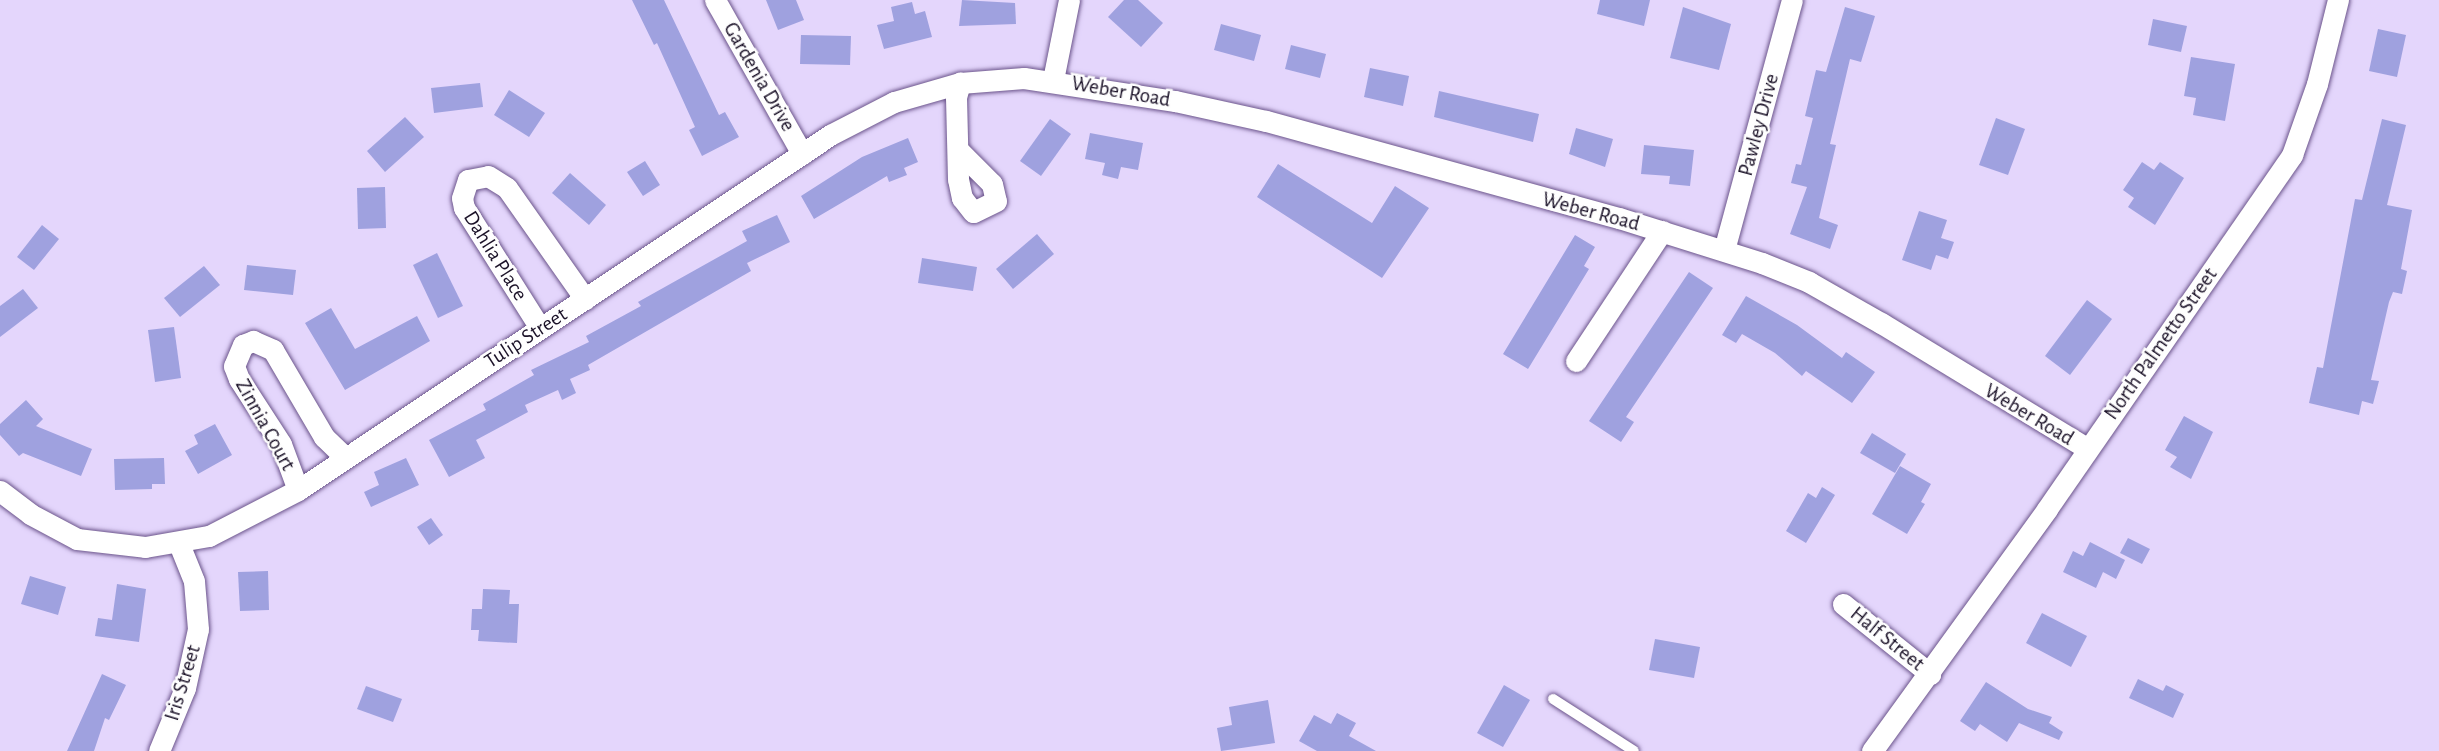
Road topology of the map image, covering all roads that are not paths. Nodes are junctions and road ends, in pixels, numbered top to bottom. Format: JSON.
{"nodes":[{"id":1,"x":715,"y":0,"type":"edge"},
{"id":2,"x":1069,"y":0,"type":"edge"},
{"id":3,"x":1792,"y":0,"type":"edge"},
{"id":4,"x":2338,"y":0,"type":"edge"},
{"id":5,"x":1053,"y":80,"type":"junction"},
{"id":6,"x":960,"y":83,"type":"junction"},
{"id":7,"x":958,"y":150,"type":"dead end"},
{"id":8,"x":802,"y":154,"type":"junction"},
{"id":9,"x":1662,"y":231,"type":"junction"},
{"id":10,"x":1724,"y":250,"type":"junction"},
{"id":11,"x":585,"y":299,"type":"junction"},
{"id":12,"x":540,"y":328,"type":"junction"},
{"id":13,"x":1576,"y":361,"type":"dead end"},
{"id":14,"x":2088,"y":449,"type":"junction"},
{"id":15,"x":345,"y":457,"type":"junction"},
{"id":16,"x":298,"y":490,"type":"junction"},
{"id":17,"x":0,"y":491,"type":"edge"},
{"id":18,"x":179,"y":544,"type":"junction"},
{"id":19,"x":1843,"y":604,"type":"dead end"},
{"id":20,"x":1930,"y":674,"type":"junction"},
{"id":21,"x":1553,"y":699,"type":"dead end"},
{"id":22,"x":159,"y":751,"type":"edge"},
{"id":23,"x":1634,"y":751,"type":"edge"},
{"id":24,"x":1872,"y":751,"type":"edge"}],
"edges":[{"from":1,"to":8,"type":"street","name":"Gardenia Drive"},
{"from":2,"to":5,"type":"street"},
{"from":3,"to":10,"type":"street","name":"Pawley Drive"},
{"from":4,"to":14,"type":"street","name":"North Palmetto Street"},
{"from":5,"to":6,"type":"street","name":"Tulip Street"},
{"from":5,"to":9,"type":"street","name":"Weber Road"},
{"from":6,"to":7,"type":"street"},
{"from":6,"to":8,"type":"street","name":"Tulip Street"},
{"from":8,"to":11,"type":"street","name":"Tulip Street"},
{"from":9,"to":10,"type":"street","name":"Weber Road"},
{"from":9,"to":13,"type":"street"},
{"from":10,"to":14,"type":"street","name":"Weber Road"},
{"from":11,"to":12,"type":"street","name":"Tulip Street"},
{"from":11,"to":12,"type":"street","name":"Dahlia Place"},
{"from":12,"to":15,"type":"street","name":"Tulip Street"},
{"from":14,"to":20,"type":"street","name":"North Palmetto Street"},
{"from":15,"to":16,"type":"street","name":"Tulip Street"},
{"from":15,"to":16,"type":"street","name":"Zinnia Court"},
{"from":16,"to":18,"type":"street","name":"Tulip Street"},
{"from":17,"to":18,"type":"street","name":"Tulip Street"},
{"from":18,"to":22,"type":"street","name":"Iris Street"},
{"from":19,"to":20,"type":"street","name":"Half Street"},
{"from":20,"to":24,"type":"street","name":"North Palmetto Street"},
{"from":21,"to":23,"type":"lane"}]}
